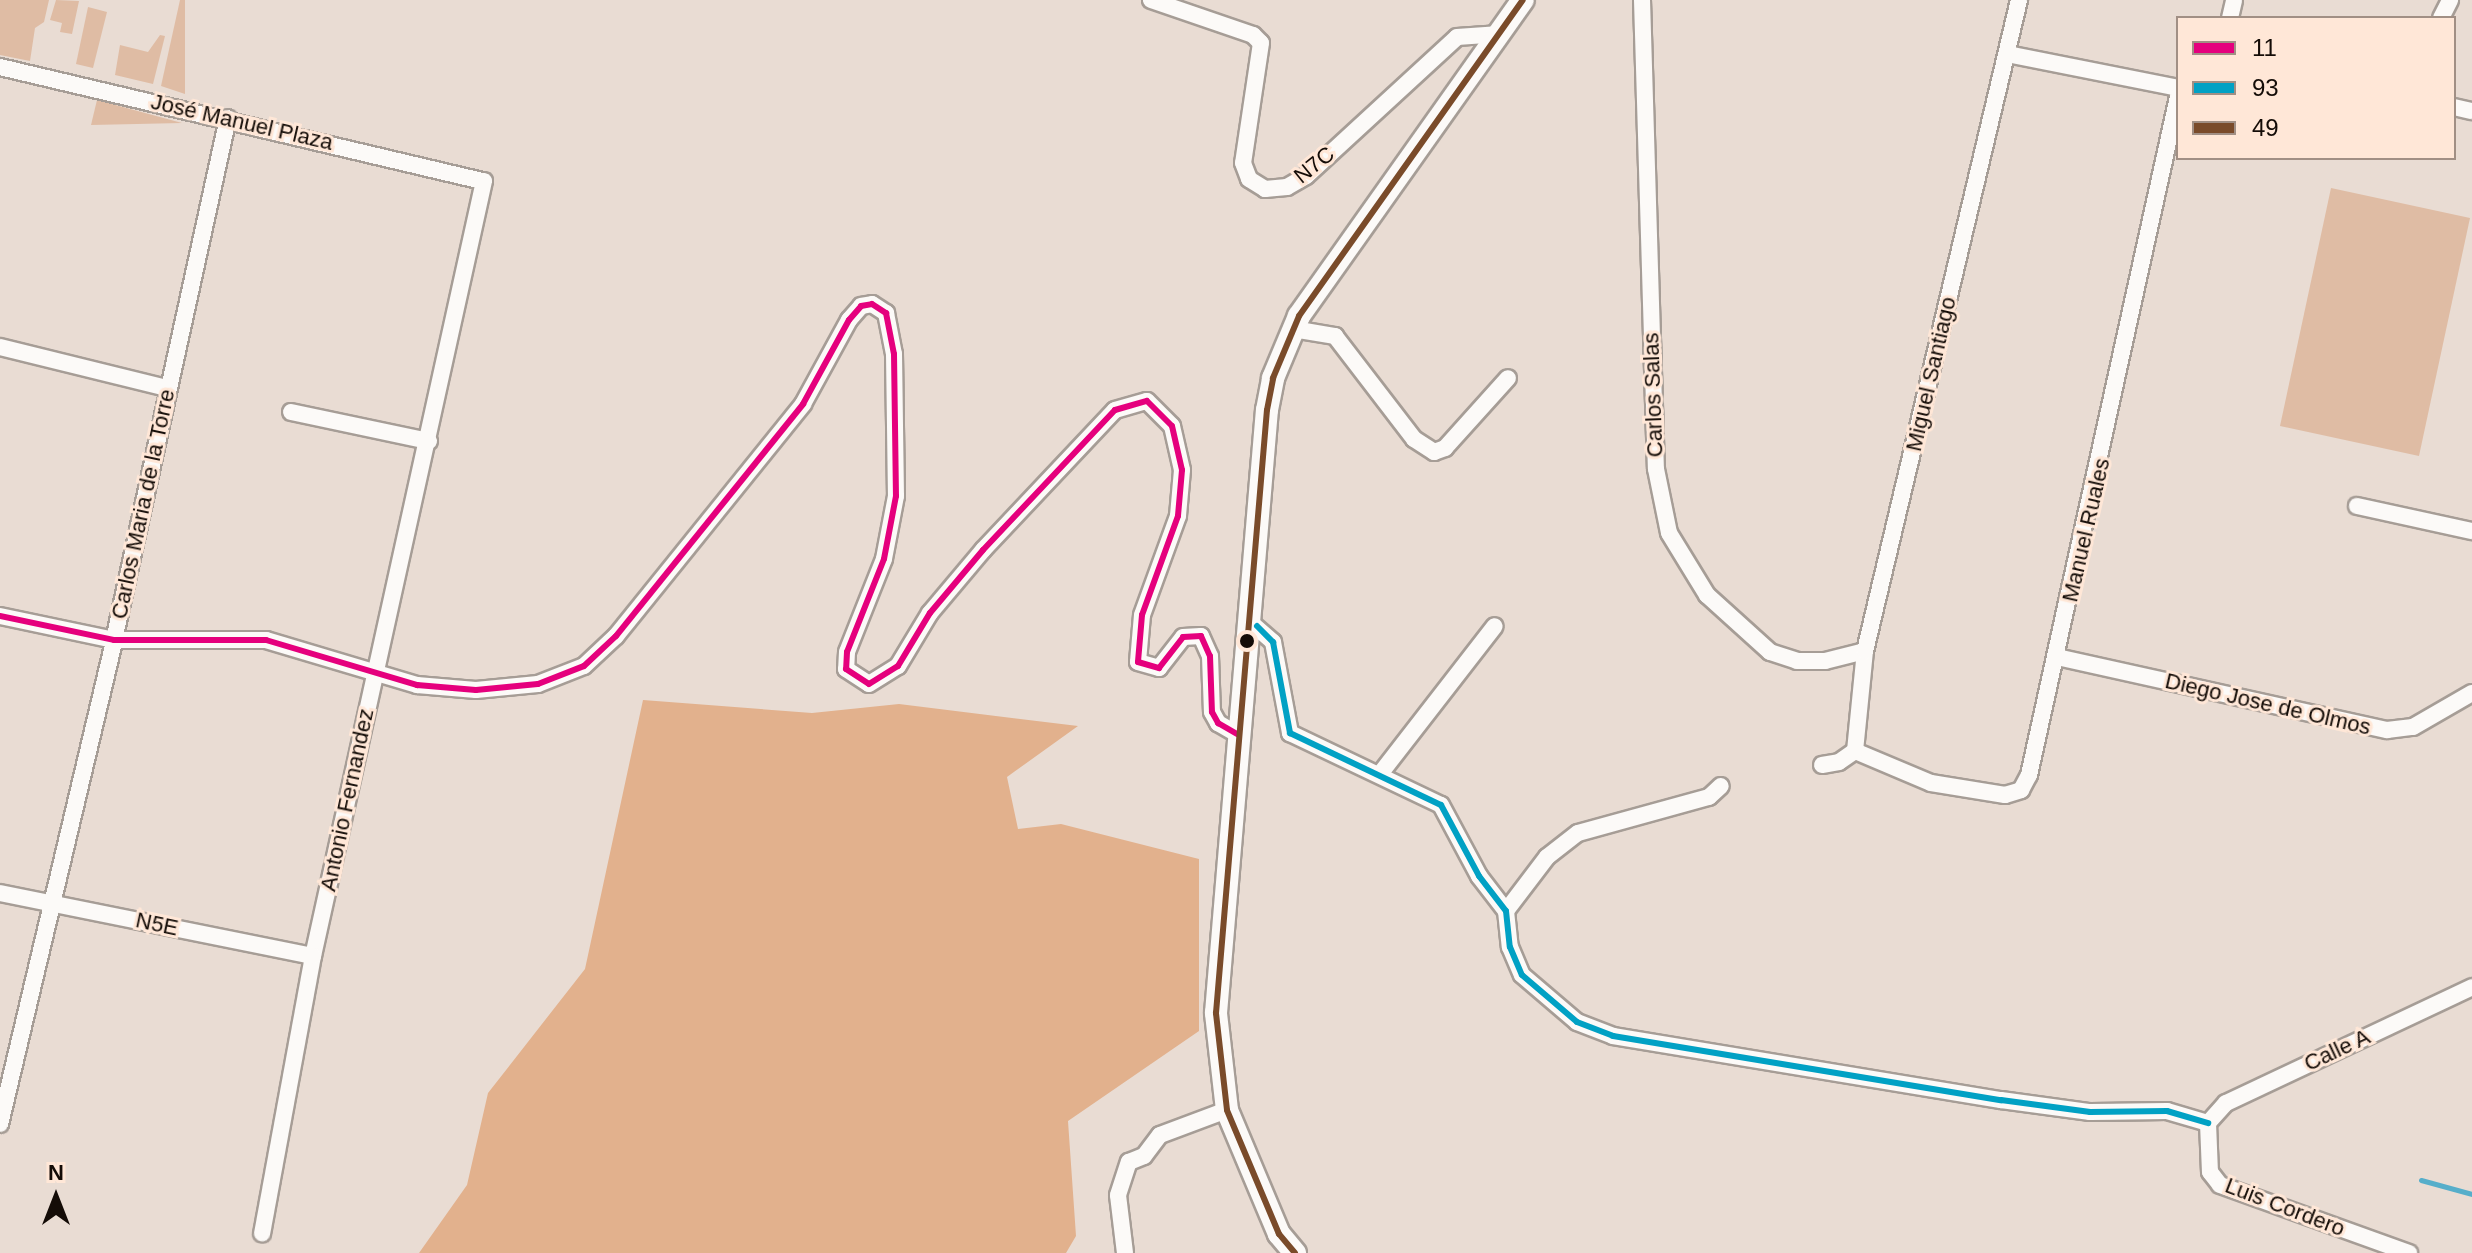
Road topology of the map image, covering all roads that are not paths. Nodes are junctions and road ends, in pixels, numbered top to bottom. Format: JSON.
{"nodes":[{"id":1,"x":1151,"y":0,"type":"edge"},
{"id":2,"x":1523,"y":0,"type":"edge"},
{"id":3,"x":1642,"y":0,"type":"edge"},
{"id":4,"x":2019,"y":0,"type":"edge"},
{"id":5,"x":1500,"y":34,"type":"junction"},
{"id":6,"x":2007,"y":54,"type":"junction"},
{"id":7,"x":0,"y":67,"type":"edge"},
{"id":8,"x":2176,"y":88,"type":"edge"},
{"id":9,"x":2176,"y":106,"type":"edge"},
{"id":10,"x":228,"y":118,"type":"junction"},
{"id":11,"x":484,"y":181,"type":"joint"},
{"id":12,"x":1293,"y":329,"type":"junction"},
{"id":13,"x":0,"y":347,"type":"edge"},
{"id":14,"x":1508,"y":378,"type":"dead end"},
{"id":15,"x":167,"y":388,"type":"junction"},
{"id":16,"x":291,"y":412,"type":"dead end"},
{"id":17,"x":429,"y":441,"type":"junction"},
{"id":18,"x":2357,"y":506,"type":"dead end"},
{"id":19,"x":2472,"y":531,"type":"edge"},
{"id":20,"x":0,"y":616,"type":"edge"},
{"id":21,"x":1249,"y":621,"type":"junction"},
{"id":22,"x":1495,"y":626,"type":"dead end"},
{"id":23,"x":114,"y":640,"type":"junction"},
{"id":24,"x":1865,"y":651,"type":"junction"},
{"id":25,"x":2057,"y":657,"type":"junction"},
{"id":26,"x":374,"y":672,"type":"junction"},
{"id":27,"x":2472,"y":693,"type":"edge"},
{"id":28,"x":1237,"y":734,"type":"junction"},
{"id":29,"x":1855,"y":751,"type":"junction"},
{"id":30,"x":1822,"y":765,"type":"dead end"},
{"id":31,"x":1380,"y":774,"type":"junction"},
{"id":32,"x":1721,"y":786,"type":"dead end"},
{"id":33,"x":0,"y":893,"type":"edge"},
{"id":34,"x":53,"y":903,"type":"junction"},
{"id":35,"x":1506,"y":911,"type":"junction"},
{"id":36,"x":313,"y":956,"type":"junction"},
{"id":37,"x":2472,"y":987,"type":"edge"},
{"id":38,"x":1227,"y":1110,"type":"junction"},
{"id":39,"x":2208,"y":1123,"type":"junction"},
{"id":40,"x":0,"y":1124,"type":"edge"},
{"id":41,"x":262,"y":1233,"type":"dead end"},
{"id":42,"x":1125,"y":1253,"type":"edge"},
{"id":43,"x":1295,"y":1253,"type":"edge"},
{"id":44,"x":2409,"y":1253,"type":"edge"}],
"edges":[{"from":1,"to":5,"type":"street","name":"N7C"},
{"from":2,"to":5,"type":"main road"},
{"from":3,"to":24,"type":"street","name":"Carlos Salas"},
{"from":4,"to":6,"type":"street","name":"Miguel Santiago"},
{"from":5,"to":12,"type":"main road"},
{"from":6,"to":8,"type":"street"},
{"from":6,"to":24,"type":"street","name":"Miguel Santiago"},
{"from":7,"to":10,"type":"street","name":"José Manuel Plaza"},
{"from":9,"to":25,"type":"street","name":"Manuel Ruales"},
{"from":10,"to":11,"type":"street","name":"José Manuel Plaza"},
{"from":10,"to":15,"type":"street","name":"Carlos Maria de la Torre"},
{"from":11,"to":17,"type":"street","name":"Antonio Fernandez"},
{"from":12,"to":14,"type":"street"},
{"from":12,"to":21,"type":"main road"},
{"from":13,"to":15,"type":"street"},
{"from":15,"to":23,"type":"street","name":"Carlos Maria de la Torre"},
{"from":16,"to":17,"type":"street"},
{"from":17,"to":26,"type":"street","name":"Antonio Fernandez"},
{"from":18,"to":19,"type":"street"},
{"from":20,"to":23,"type":"street"},
{"from":21,"to":28,"type":"main road"},
{"from":21,"to":31,"type":"street"},
{"from":22,"to":31,"type":"street"},
{"from":23,"to":26,"type":"street"},
{"from":23,"to":34,"type":"street","name":"Carlos Maria de la Torre"},
{"from":24,"to":29,"type":"street","name":"Miguel Santiago"},
{"from":25,"to":27,"type":"street","name":"Diego Jose de Olmos"},
{"from":25,"to":29,"type":"street","name":"Manuel Ruales"},
{"from":26,"to":28,"type":"street"},
{"from":26,"to":36,"type":"street","name":"Antonio Fernandez"},
{"from":28,"to":38,"type":"main road"},
{"from":29,"to":30,"type":"street"},
{"from":31,"to":35,"type":"street"},
{"from":32,"to":35,"type":"street"},
{"from":33,"to":34,"type":"street","name":"N5E"},
{"from":34,"to":36,"type":"street","name":"N5E"},
{"from":34,"to":40,"type":"street","name":"Carlos Maria de la Torre"},
{"from":35,"to":39,"type":"street"},
{"from":36,"to":41,"type":"street","name":"Antonio Fernandez"},
{"from":37,"to":39,"type":"street","name":"Calle A"},
{"from":38,"to":42,"type":"street"},
{"from":38,"to":43,"type":"main road"},
{"from":39,"to":44,"type":"street","name":"Luis Cordero"}]}
